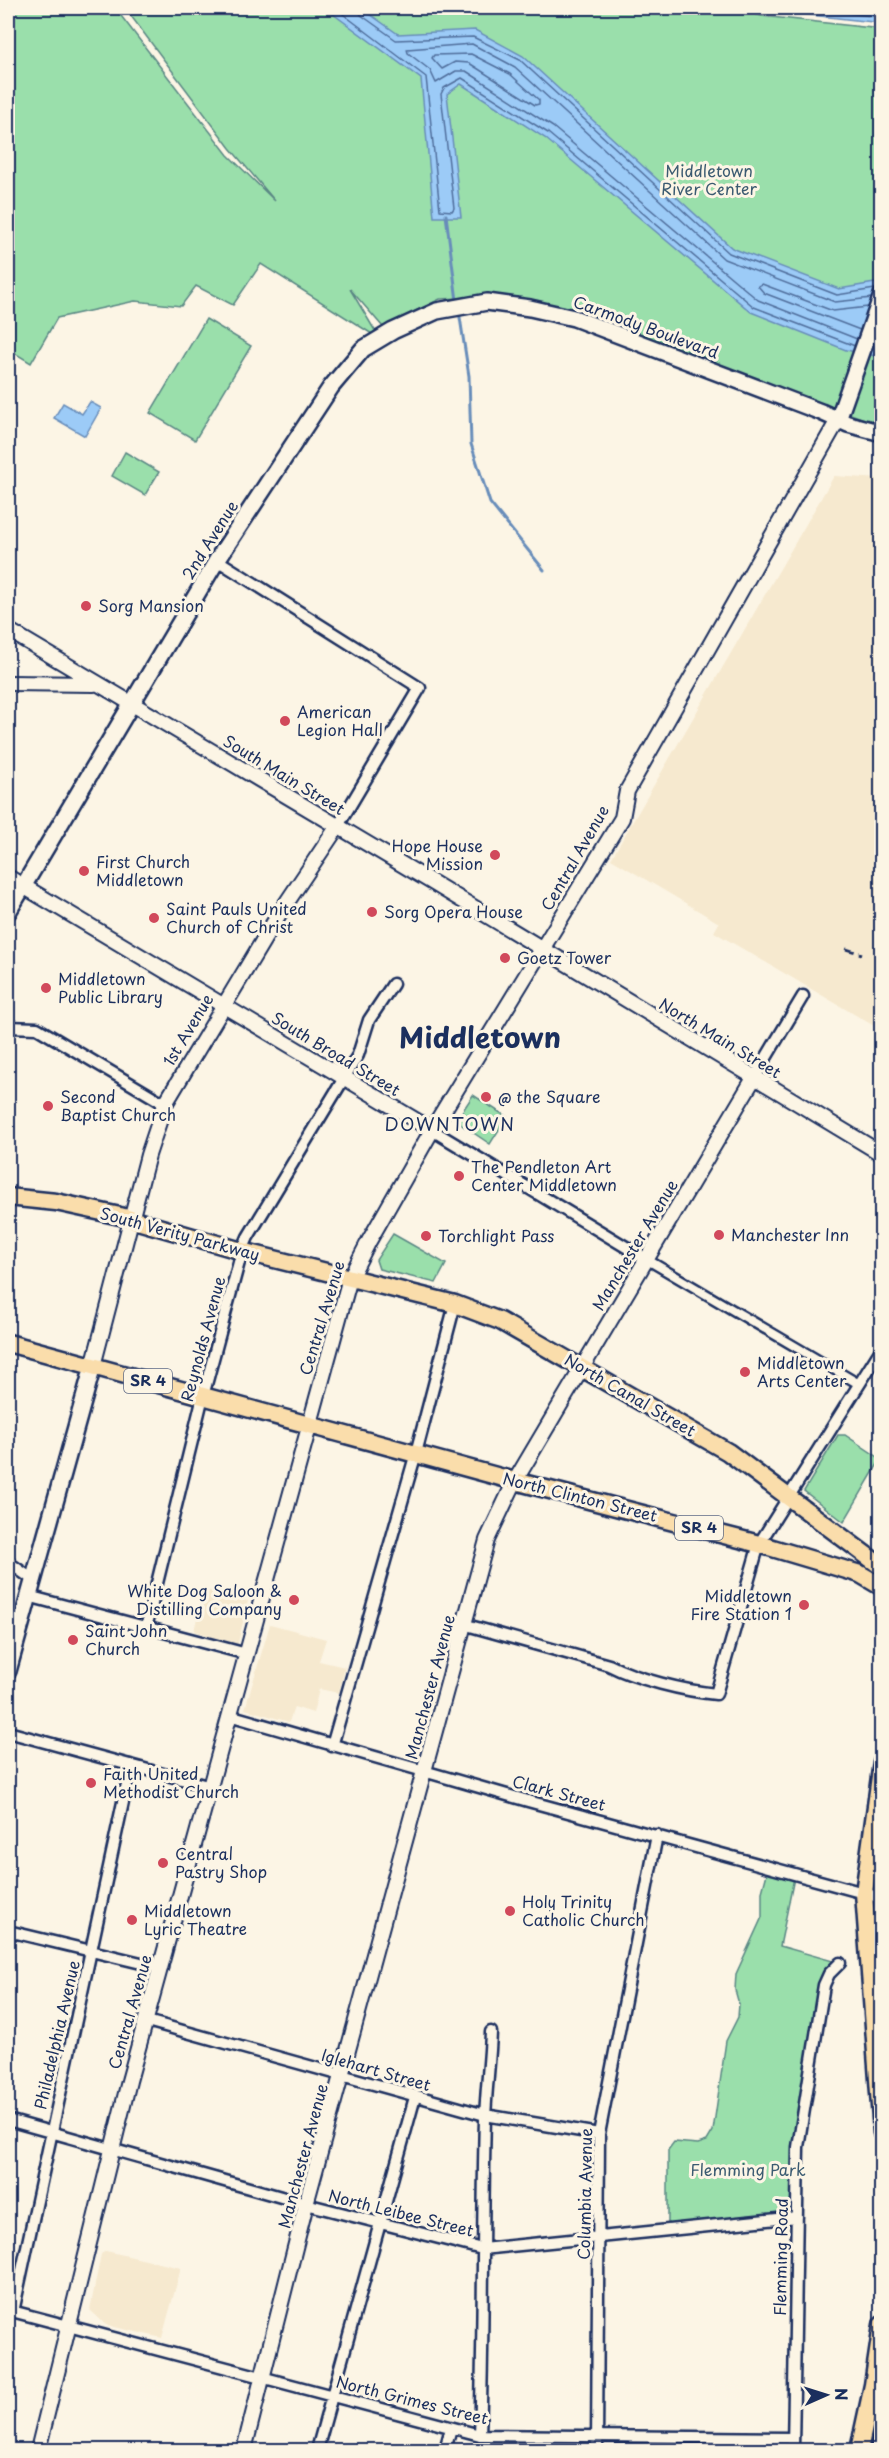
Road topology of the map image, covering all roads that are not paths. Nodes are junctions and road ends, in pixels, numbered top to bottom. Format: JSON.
{"nodes":[{"id":1,"x":882,"y":295,"type":"edge"},
{"id":2,"x":393,"y":331,"type":"joint"},
{"id":3,"x":838,"y":420,"type":"junction"},
{"id":4,"x":882,"y":434,"type":"edge"},
{"id":5,"x":217,"y":560,"type":"junction"},
{"id":6,"x":8,"y":630,"type":"edge"},
{"id":7,"x":8,"y":683,"type":"edge"},
{"id":8,"x":96,"y":684,"type":"junction"},
{"id":9,"x":132,"y":704,"type":"junction"},
{"id":10,"x":338,"y":826,"type":"junction"},
{"id":11,"x":8,"y":877,"type":"edge"},
{"id":12,"x":23,"y":887,"type":"junction"},
{"id":13,"x":8,"y":912,"type":"edge"},
{"id":14,"x":542,"y":950,"type":"junction"},
{"id":15,"x":393,"y":984,"type":"dead end"},
{"id":16,"x":803,"y":996,"type":"dead end"},
{"id":17,"x":223,"y":1006,"type":"junction"},
{"id":18,"x":8,"y":1027,"type":"edge"},
{"id":19,"x":344,"y":1078,"type":"junction"},
{"id":20,"x":754,"y":1078,"type":"junction"},
{"id":21,"x":165,"y":1104,"type":"junction"},
{"id":22,"x":432,"y":1130,"type":"junction"},
{"id":23,"x":882,"y":1154,"type":"edge"},
{"id":24,"x":8,"y":1197,"type":"edge"},
{"id":25,"x":132,"y":1221,"type":"junction"},
{"id":26,"x":242,"y":1251,"type":"junction"},
{"id":27,"x":646,"y":1259,"type":"junction"},
{"id":28,"x":351,"y":1278,"type":"junction"},
{"id":29,"x":454,"y":1304,"type":"junction"},
{"id":30,"x":8,"y":1343,"type":"edge"},
{"id":31,"x":882,"y":1348,"type":"edge"},
{"id":32,"x":93,"y":1366,"type":"junction"},
{"id":33,"x":582,"y":1368,"type":"junction"},
{"id":34,"x":859,"y":1384,"type":"junction"},
{"id":35,"x":203,"y":1396,"type":"junction"},
{"id":36,"x":310,"y":1424,"type":"junction"},
{"id":37,"x":416,"y":1453,"type":"junction"},
{"id":38,"x":515,"y":1481,"type":"junction"},
{"id":39,"x":788,"y":1498,"type":"junction"},
{"id":40,"x":759,"y":1544,"type":"junction"},
{"id":41,"x":8,"y":1562,"type":"edge"},
{"id":42,"x":882,"y":1567,"type":"edge"},
{"id":43,"x":32,"y":1579,"type":"junction"},
{"id":44,"x":882,"y":1587,"type":"edge"},
{"id":45,"x":28,"y":1596,"type":"junction"},
{"id":46,"x":462,"y":1624,"type":"junction"},
{"id":47,"x":146,"y":1628,"type":"junction"},
{"id":48,"x":247,"y":1654,"type":"junction"},
{"id":49,"x":8,"y":1671,"type":"edge"},
{"id":50,"x":229,"y":1715,"type":"junction"},
{"id":51,"x":8,"y":1732,"type":"edge"},
{"id":52,"x":332,"y":1746,"type":"junction"},
{"id":53,"x":882,"y":1762,"type":"edge"},
{"id":54,"x":131,"y":1766,"type":"junction"},
{"id":55,"x":425,"y":1771,"type":"junction"},
{"id":56,"x":211,"y":1787,"type":"junction"},
{"id":57,"x":657,"y":1835,"type":"junction"},
{"id":58,"x":864,"y":1893,"type":"junction"},
{"id":59,"x":882,"y":1898,"type":"edge"},
{"id":60,"x":8,"y":1931,"type":"edge"},
{"id":61,"x":91,"y":1952,"type":"junction"},
{"id":62,"x":840,"y":1963,"type":"dead end"},
{"id":63,"x":162,"y":1968,"type":"junction"},
{"id":64,"x":147,"y":2021,"type":"junction"},
{"id":65,"x":491,"y":2032,"type":"dead end"},
{"id":66,"x":342,"y":2075,"type":"junction"},
{"id":67,"x":416,"y":2097,"type":"junction"},
{"id":68,"x":485,"y":2115,"type":"junction"},
{"id":69,"x":8,"y":2120,"type":"edge"},
{"id":70,"x":51,"y":2133,"type":"junction"},
{"id":71,"x":882,"y":2133,"type":"edge"},
{"id":72,"x":599,"y":2134,"type":"junction"},
{"id":73,"x":113,"y":2149,"type":"junction"},
{"id":74,"x":306,"y":2204,"type":"junction"},
{"id":75,"x":797,"y":2217,"type":"junction"},
{"id":76,"x":380,"y":2223,"type":"junction"},
{"id":77,"x":600,"y":2235,"type":"junction"},
{"id":78,"x":482,"y":2249,"type":"junction"},
{"id":79,"x":10,"y":2311,"type":"edge"},
{"id":80,"x":882,"y":2325,"type":"edge"},
{"id":81,"x":69,"y":2326,"type":"junction"},
{"id":82,"x":262,"y":2377,"type":"junction"},
{"id":83,"x":331,"y":2396,"type":"junction"},
{"id":84,"x":451,"y":2428,"type":"junction"},
{"id":85,"x":480,"y":2435,"type":"junction"},
{"id":86,"x":597,"y":2438,"type":"junction"},
{"id":87,"x":793,"y":2438,"type":"junction"},
{"id":88,"x":882,"y":2441,"type":"edge"},
{"id":89,"x":38,"y":2451,"type":"edge"},
{"id":90,"x":244,"y":2451,"type":"edge"},
{"id":91,"x":317,"y":2451,"type":"edge"},
{"id":92,"x":445,"y":2451,"type":"edge"},
{"id":93,"x":597,"y":2451,"type":"edge"},
{"id":94,"x":793,"y":2451,"type":"edge"},
{"id":95,"x":859,"y":2451,"type":"edge"},
{"id":96,"x":879,"y":2451,"type":"edge"}],
"edges":[{"from":1,"to":3,"type":"main road","name":"Central Avenue"},
{"from":2,"to":3,"type":"main road","name":"Carmody Boulevard"},
{"from":2,"to":5,"type":"main road","name":"2nd Avenue"},
{"from":3,"to":4,"type":"main road","name":"Carmody Boulevard"},
{"from":3,"to":14,"type":"street","name":"Central Avenue"},
{"from":5,"to":9,"type":"main road","name":"2nd Avenue"},
{"from":5,"to":10,"type":"street","name":"1st Avenue"},
{"from":6,"to":8,"type":"street","name":"South Main Street"},
{"from":7,"to":8,"type":"street"},
{"from":8,"to":9,"type":"street","name":"South Main Street"},
{"from":9,"to":10,"type":"street","name":"South Main Street"},
{"from":9,"to":12,"type":"main road","name":"2nd Avenue"},
{"from":10,"to":14,"type":"street","name":"South Main Street"},
{"from":10,"to":17,"type":"street","name":"1st Avenue"},
{"from":11,"to":12,"type":"street","name":"South Broad Street"},
{"from":12,"to":13,"type":"main road","name":"2nd Avenue"},
{"from":12,"to":17,"type":"street","name":"South Broad Street"},
{"from":14,"to":20,"type":"street","name":"North Main Street"},
{"from":14,"to":22,"type":"street","name":"Central Avenue"},
{"from":15,"to":19,"type":"street","name":"Reynolds Avenue"},
{"from":16,"to":20,"type":"street","name":"Manchester Avenue"},
{"from":17,"to":19,"type":"street","name":"South Broad Street"},
{"from":17,"to":21,"type":"street","name":"1st Avenue"},
{"from":18,"to":21,"type":"street"},
{"from":19,"to":22,"type":"street","name":"South Broad Street"},
{"from":19,"to":26,"type":"street","name":"Reynolds Avenue"},
{"from":20,"to":23,"type":"street","name":"North Main Street"},
{"from":20,"to":27,"type":"street","name":"Manchester Avenue"},
{"from":21,"to":25,"type":"street","name":"1st Avenue"},
{"from":22,"to":27,"type":"street","name":"South Broad Street"},
{"from":22,"to":28,"type":"street","name":"Central Avenue"},
{"from":24,"to":25,"type":"main road","name":"South Verity Parkway"},
{"from":25,"to":26,"type":"main road","name":"South Verity Parkway"},
{"from":25,"to":32,"type":"street","name":"1st Avenue"},
{"from":26,"to":28,"type":"main road","name":"South Verity Parkway"},
{"from":26,"to":35,"type":"street","name":"Reynolds Avenue"},
{"from":27,"to":33,"type":"street","name":"Manchester Avenue"},
{"from":27,"to":34,"type":"street"},
{"from":28,"to":29,"type":"main road","name":"North Canal Street"},
{"from":28,"to":36,"type":"street","name":"Central Avenue"},
{"from":29,"to":33,"type":"main road","name":"North Canal Street"},
{"from":29,"to":37,"type":"street"},
{"from":30,"to":32,"type":"main road","number":"SR 4"},
{"from":31,"to":34,"type":"street"},
{"from":32,"to":35,"type":"main road","number":"SR 4"},
{"from":32,"to":43,"type":"main road","name":"1st Avenue"},
{"from":33,"to":38,"type":"street","name":"Manchester Avenue"},
{"from":33,"to":39,"type":"main road","name":"North Canal Street"},
{"from":34,"to":39,"type":"street"},
{"from":35,"to":36,"type":"main road","number":"SR 4"},
{"from":35,"to":47,"type":"street","name":"Reynolds Avenue"},
{"from":36,"to":37,"type":"main road","name":"North Clinton Street","number":"SR 4"},
{"from":36,"to":48,"type":"street","name":"Central Avenue"},
{"from":37,"to":38,"type":"main road","name":"North Clinton Street","number":"SR 4"},
{"from":37,"to":52,"type":"street"},
{"from":38,"to":40,"type":"main road","name":"North Clinton Street","number":"SR 4"},
{"from":38,"to":46,"type":"street","name":"Manchester Avenue"},
{"from":39,"to":40,"type":"street"},
{"from":39,"to":42,"type":"main road","name":"North Canal Street"},
{"from":40,"to":44,"type":"main road","name":"North Clinton Street","number":"SR 4"},
{"from":40,"to":46,"type":"street"},
{"from":41,"to":43,"type":"street"},
{"from":43,"to":45,"type":"main road","name":"1st Avenue"},
{"from":45,"to":47,"type":"street"},
{"from":45,"to":49,"type":"main road","name":"1st Avenue"},
{"from":46,"to":55,"type":"street","name":"Manchester Avenue"},
{"from":47,"to":48,"type":"street"},
{"from":48,"to":50,"type":"street","name":"Central Avenue"},
{"from":50,"to":52,"type":"street","name":"Clark Street"},
{"from":50,"to":56,"type":"street","name":"Central Avenue"},
{"from":51,"to":54,"type":"street"},
{"from":52,"to":55,"type":"street","name":"Clark Street"},
{"from":53,"to":58,"type":"main road"},
{"from":54,"to":56,"type":"street"},
{"from":54,"to":61,"type":"street","name":"Philadelphia Avenue"},
{"from":55,"to":57,"type":"street","name":"Clark Street"},
{"from":55,"to":66,"type":"street","name":"Manchester Avenue"},
{"from":56,"to":63,"type":"street","name":"Central Avenue"},
{"from":57,"to":58,"type":"street","name":"Clark Street"},
{"from":57,"to":72,"type":"street","name":"Columbia Avenue"},
{"from":58,"to":59,"type":"street","name":"Clark Street"},
{"from":58,"to":71,"type":"main road"},
{"from":60,"to":61,"type":"street"},
{"from":61,"to":63,"type":"street"},
{"from":61,"to":70,"type":"street","name":"Philadelphia Avenue"},
{"from":62,"to":75,"type":"street","name":"Flemming Road"},
{"from":63,"to":64,"type":"street","name":"Central Avenue"},
{"from":64,"to":66,"type":"street","name":"Iglehart Street"},
{"from":64,"to":73,"type":"street","name":"Central Avenue"},
{"from":65,"to":68,"type":"street"},
{"from":66,"to":67,"type":"street","name":"Iglehart Street"},
{"from":66,"to":74,"type":"street","name":"Manchester Avenue"},
{"from":67,"to":68,"type":"street","name":"Iglehart Street"},
{"from":67,"to":76,"type":"street"},
{"from":68,"to":72,"type":"street","name":"Iglehart Street"},
{"from":68,"to":78,"type":"street"},
{"from":69,"to":70,"type":"street","name":"North Leibee Street"},
{"from":70,"to":73,"type":"street","name":"North Leibee Street"},
{"from":70,"to":79,"type":"street","name":"Philadelphia Avenue"},
{"from":72,"to":77,"type":"street","name":"Columbia Avenue"},
{"from":73,"to":74,"type":"street","name":"North Leibee Street"},
{"from":73,"to":81,"type":"street","name":"Central Avenue"},
{"from":74,"to":76,"type":"street","name":"North Leibee Street"},
{"from":74,"to":82,"type":"street","name":"Manchester Avenue"},
{"from":75,"to":77,"type":"street","name":"North Leibee Street"},
{"from":75,"to":87,"type":"street","name":"Flemming Road"},
{"from":76,"to":78,"type":"street","name":"North Leibee Street"},
{"from":76,"to":83,"type":"street"},
{"from":77,"to":78,"type":"street","name":"North Leibee Street"},
{"from":77,"to":86,"type":"street","name":"Columbia Avenue"},
{"from":78,"to":85,"type":"street"},
{"from":79,"to":81,"type":"street","name":"North Grimes Street"},
{"from":80,"to":95,"type":"main road"},
{"from":81,"to":82,"type":"street","name":"North Grimes Street"},
{"from":81,"to":89,"type":"street","name":"Central Avenue"},
{"from":82,"to":83,"type":"street","name":"North Grimes Street"},
{"from":82,"to":90,"type":"street","name":"Manchester Avenue"},
{"from":83,"to":84,"type":"street","name":"North Grimes Street"},
{"from":83,"to":91,"type":"street"},
{"from":84,"to":85,"type":"street","name":"North Grimes Street"},
{"from":84,"to":92,"type":"street"},
{"from":85,"to":86,"type":"street","name":"North Grimes Street"},
{"from":86,"to":87,"type":"street","name":"North Grimes Street"},
{"from":86,"to":93,"type":"street","name":"Columbia Avenue"},
{"from":87,"to":94,"type":"street","name":"Flemming Road"},
{"from":88,"to":96,"type":"main road"}]}
